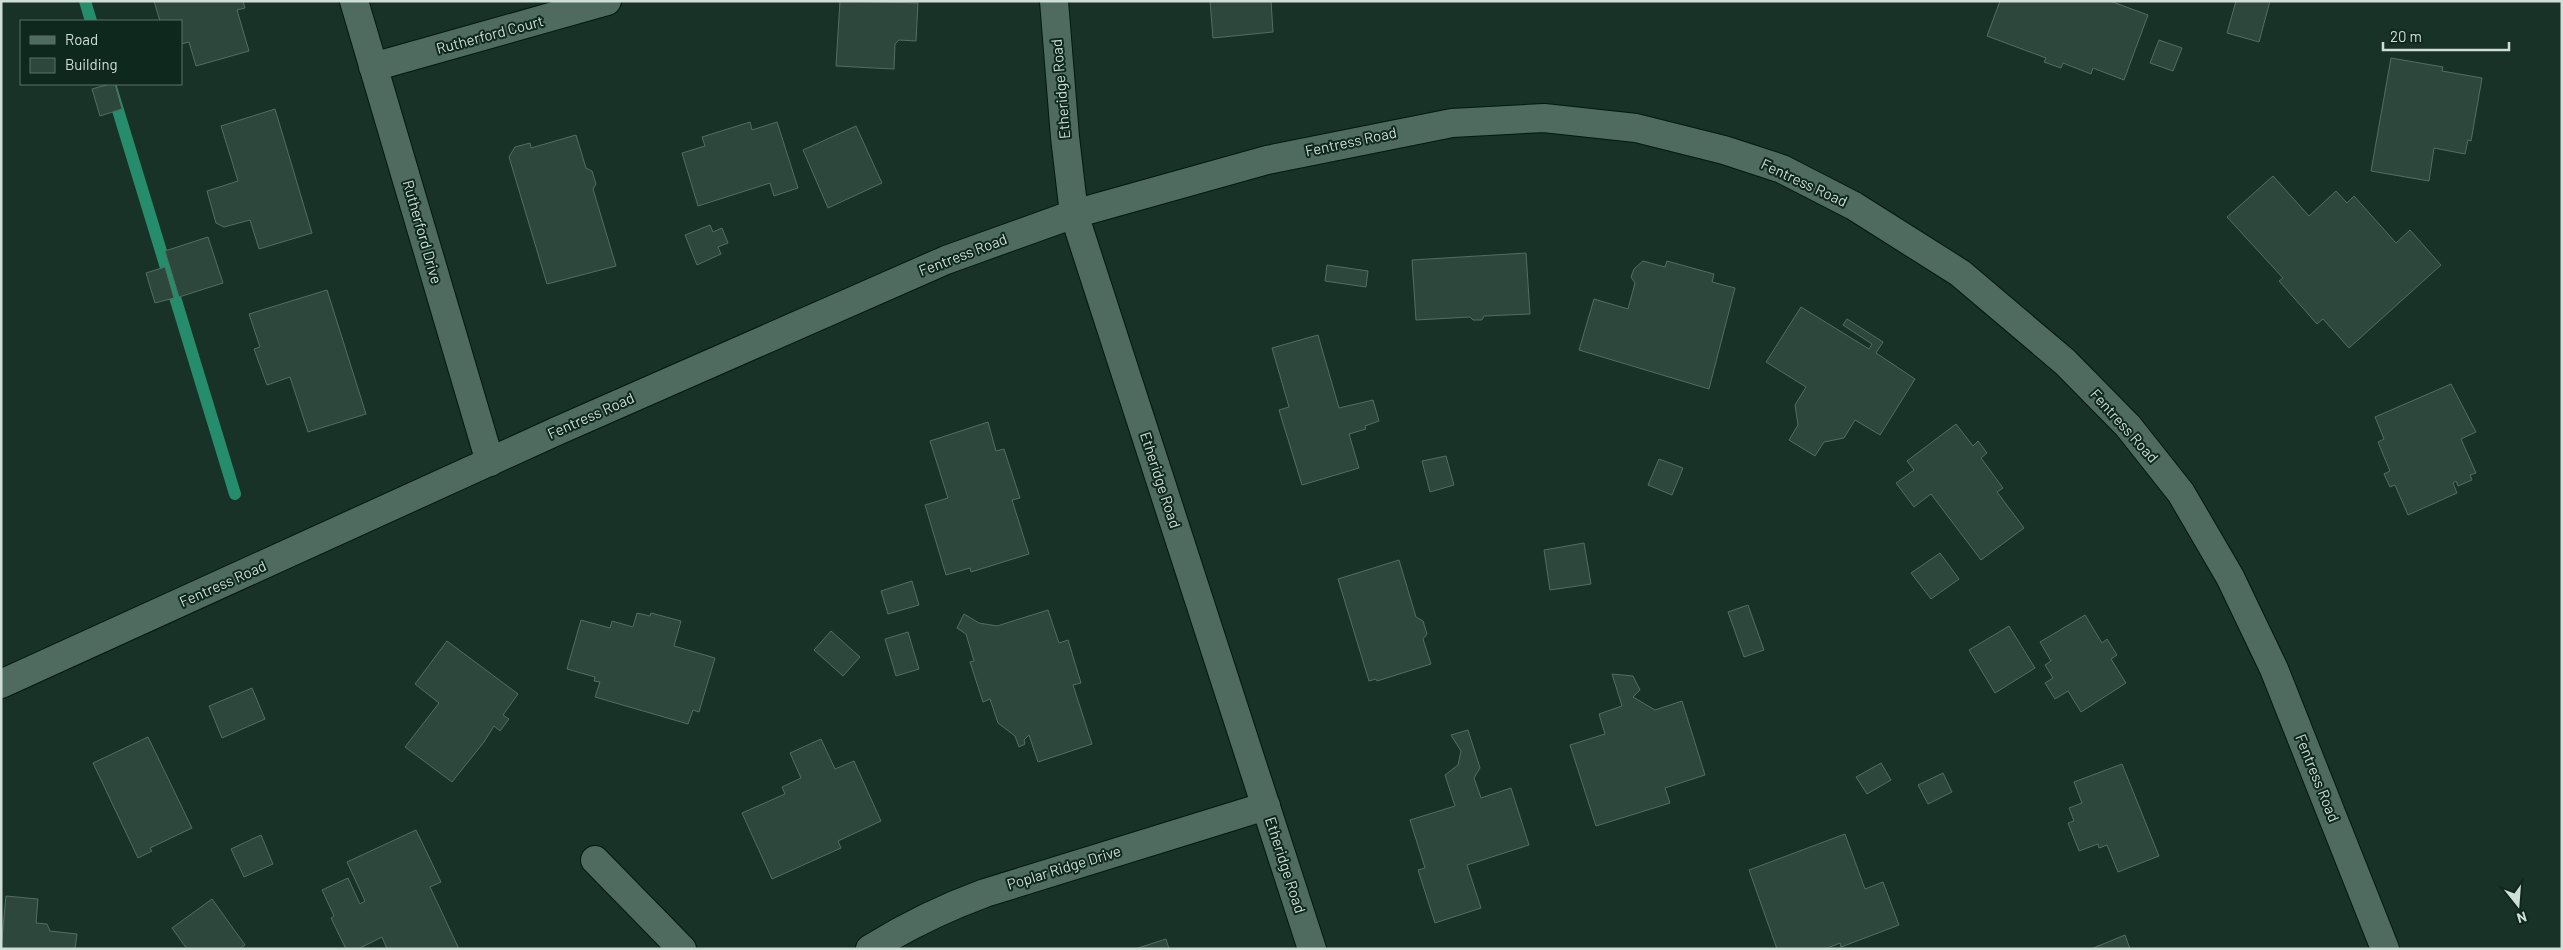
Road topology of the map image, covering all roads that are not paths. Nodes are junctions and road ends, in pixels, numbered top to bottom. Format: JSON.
{"nodes":[{"id":1,"x":354,"y":1,"type":"edge"},
{"id":2,"x":608,"y":1,"type":"edge"},
{"id":3,"x":1054,"y":1,"type":"edge"},
{"id":4,"x":373,"y":67,"type":"junction"},
{"id":5,"x":1074,"y":214,"type":"junction"},
{"id":6,"x":490,"y":462,"type":"junction"},
{"id":7,"x":1,"y":684,"type":"edge"},
{"id":8,"x":1266,"y":806,"type":"junction"},
{"id":9,"x":595,"y":860,"type":"dead end"},
{"id":10,"x":682,"y":949,"type":"edge"},
{"id":11,"x":870,"y":949,"type":"edge"},
{"id":12,"x":1312,"y":949,"type":"edge"},
{"id":13,"x":2385,"y":949,"type":"edge"}],
"edges":[{"from":1,"to":4,"type":"street","name":"Rutherford Drive"},
{"from":2,"to":4,"type":"street","name":"Rutherford Court"},
{"from":3,"to":5,"type":"street","name":"Etheridge Road"},
{"from":4,"to":6,"type":"street","name":"Rutherford Drive"},
{"from":5,"to":6,"type":"street","name":"Fentress Road"},
{"from":5,"to":8,"type":"street","name":"Etheridge Road"},
{"from":5,"to":13,"type":"street","name":"Fentress Road"},
{"from":6,"to":7,"type":"street","name":"Fentress Road"},
{"from":8,"to":11,"type":"street","name":"Poplar Ridge Drive"},
{"from":8,"to":12,"type":"street","name":"Etheridge Road"},
{"from":9,"to":10,"type":"street"}]}
